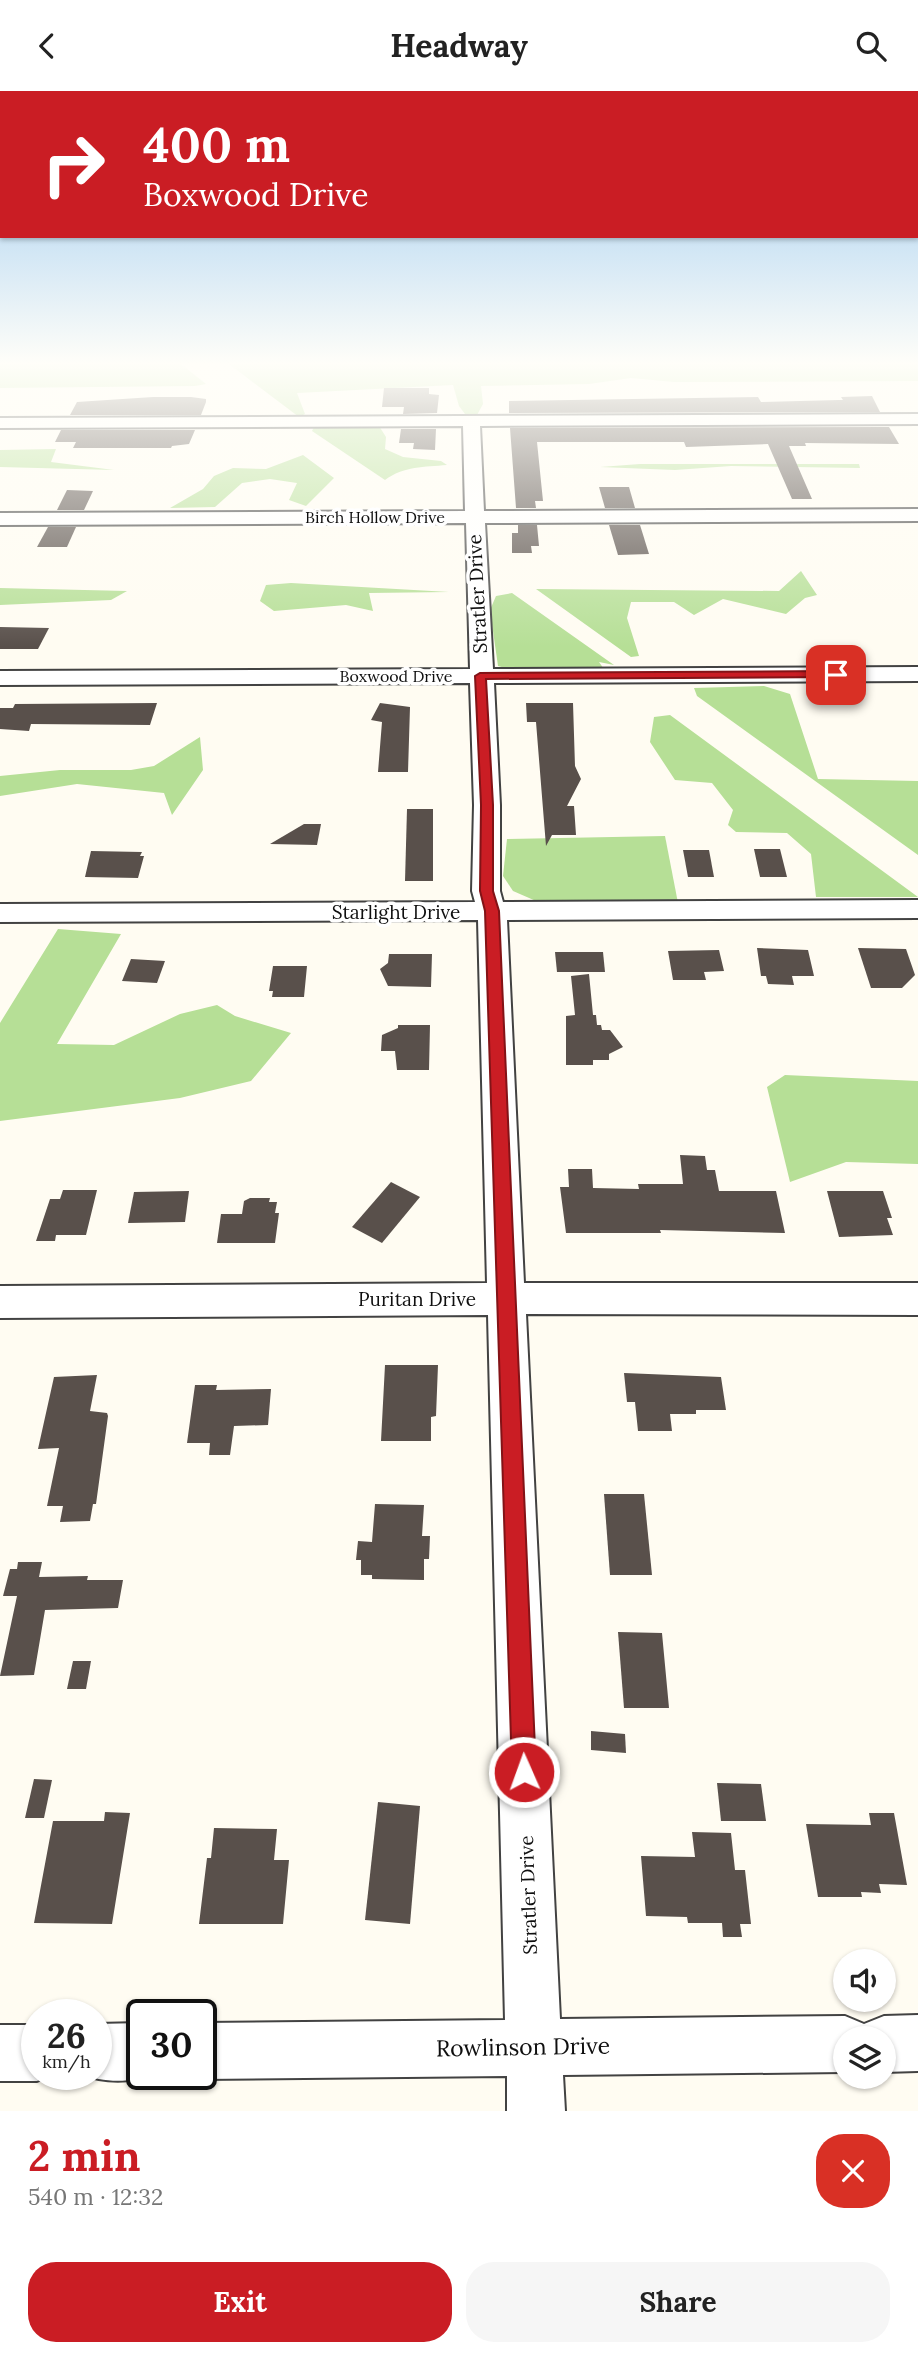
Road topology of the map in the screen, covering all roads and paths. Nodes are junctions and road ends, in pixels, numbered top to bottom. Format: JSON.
{"nodes":[{"id":1,"x":472,"y":458,"type":"edge"},
{"id":2,"x":918,"y":515,"type":"edge"},
{"id":3,"x":473,"y":516,"type":"junction"},
{"id":4,"x":0,"y":519,"type":"edge"},
{"id":5,"x":918,"y":674,"type":"edge"},
{"id":6,"x":480,"y":676,"type":"junction"},
{"id":7,"x":0,"y":678,"type":"edge"},
{"id":8,"x":918,"y":909,"type":"edge"},
{"id":9,"x":492,"y":911,"type":"junction"},
{"id":10,"x":0,"y":913,"type":"edge"},
{"id":11,"x":508,"y":1298,"type":"junction"},
{"id":12,"x":918,"y":1299,"type":"edge"},
{"id":13,"x":0,"y":1302,"type":"edge"},
{"id":14,"x":918,"y":2043,"type":"edge"},
{"id":15,"x":833,"y":2044,"type":"edge"},
{"id":16,"x":896,"y":2044,"type":"edge"},
{"id":17,"x":533,"y":2046,"type":"junction"},
{"id":18,"x":217,"y":2051,"type":"edge"},
{"id":19,"x":0,"y":2053,"type":"edge"},
{"id":20,"x":21,"y":2053,"type":"edge"},
{"id":21,"x":536,"y":2111,"type":"edge"}],
"edges":[{"from":1,"to":3,"type":"street","name":"Stratler Drive"},
{"from":2,"to":3,"type":"street","name":"Birch Hollow Drive"},
{"from":3,"to":4,"type":"street","name":"Birch Hollow Drive"},
{"from":3,"to":6,"type":"street","name":"Stratler Drive"},
{"from":5,"to":6,"type":"street","name":"Boxwood Drive"},
{"from":6,"to":7,"type":"street","name":"Boxwood Drive"},
{"from":6,"to":9,"type":"street","name":"Stratler Drive"},
{"from":8,"to":9,"type":"street","name":"Starlight Drive"},
{"from":9,"to":10,"type":"street","name":"Starlight Drive"},
{"from":9,"to":11,"type":"street","name":"Stratler Drive"},
{"from":11,"to":12,"type":"street","name":"Puritan Drive"},
{"from":11,"to":13,"type":"street","name":"Puritan Drive"},
{"from":11,"to":17,"type":"street","name":"Stratler Drive"},
{"from":14,"to":16,"type":"street"},
{"from":15,"to":17,"type":"street","name":"Rowlinson Drive"},
{"from":17,"to":18,"type":"street","name":"Rowlinson Drive"},
{"from":17,"to":21,"type":"street","name":"Stratler Drive"},
{"from":19,"to":20,"type":"street"}]}
